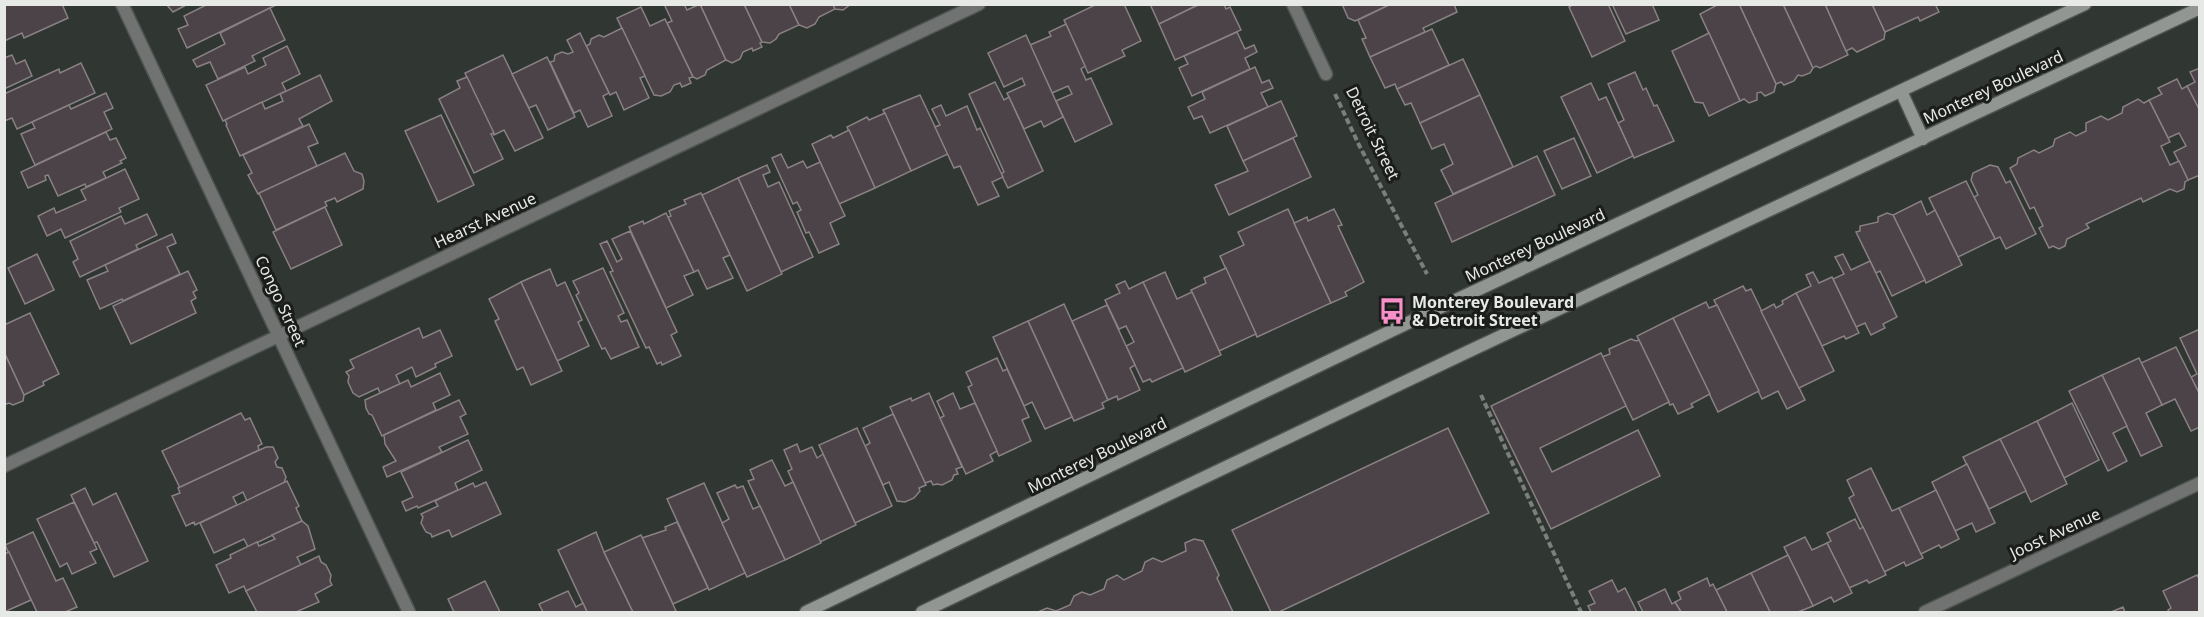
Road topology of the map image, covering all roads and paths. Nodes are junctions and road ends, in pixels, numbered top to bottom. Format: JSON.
{"nodes":[{"id":1,"x":122,"y":4,"type":"edge"},
{"id":2,"x":979,"y":4,"type":"edge"},
{"id":3,"x":1293,"y":4,"type":"edge"},
{"id":4,"x":2085,"y":4,"type":"edge"},
{"id":5,"x":2199,"y":8,"type":"edge"},
{"id":6,"x":1326,"y":74,"type":"joint"},
{"id":7,"x":1901,"y":91,"type":"junction"},
{"id":8,"x":1923,"y":139,"type":"junction"},
{"id":9,"x":1427,"y":274,"type":"dead end"},
{"id":10,"x":278,"y":336,"type":"junction"},
{"id":11,"x":1481,"y":395,"type":"dead end"},
{"id":12,"x":4,"y":466,"type":"edge"},
{"id":13,"x":2199,"y":483,"type":"edge"},
{"id":14,"x":409,"y":612,"type":"edge"},
{"id":15,"x":807,"y":612,"type":"edge"},
{"id":16,"x":922,"y":612,"type":"edge"},
{"id":17,"x":1581,"y":612,"type":"edge"},
{"id":18,"x":1925,"y":612,"type":"edge"}],
"edges":[{"from":1,"to":10,"type":"street","name":"Congo Street"},
{"from":2,"to":10,"type":"street","name":"Hearst Avenue"},
{"from":3,"to":6,"type":"street","name":"Detroit Street"},
{"from":4,"to":7,"type":"main road","name":"Monterey Boulevard"},
{"from":5,"to":8,"type":"main road","name":"Monterey Boulevard"},
{"from":6,"to":9,"type":"path","name":"Detroit Street"},
{"from":7,"to":8,"type":"main road"},
{"from":7,"to":15,"type":"main road","name":"Monterey Boulevard"},
{"from":8,"to":16,"type":"main road","name":"Monterey Boulevard"},
{"from":10,"to":12,"type":"street","name":"Hearst Avenue"},
{"from":10,"to":14,"type":"street","name":"Congo Street"},
{"from":11,"to":17,"type":"path"},
{"from":13,"to":18,"type":"street","name":"Joost Avenue"}]}
